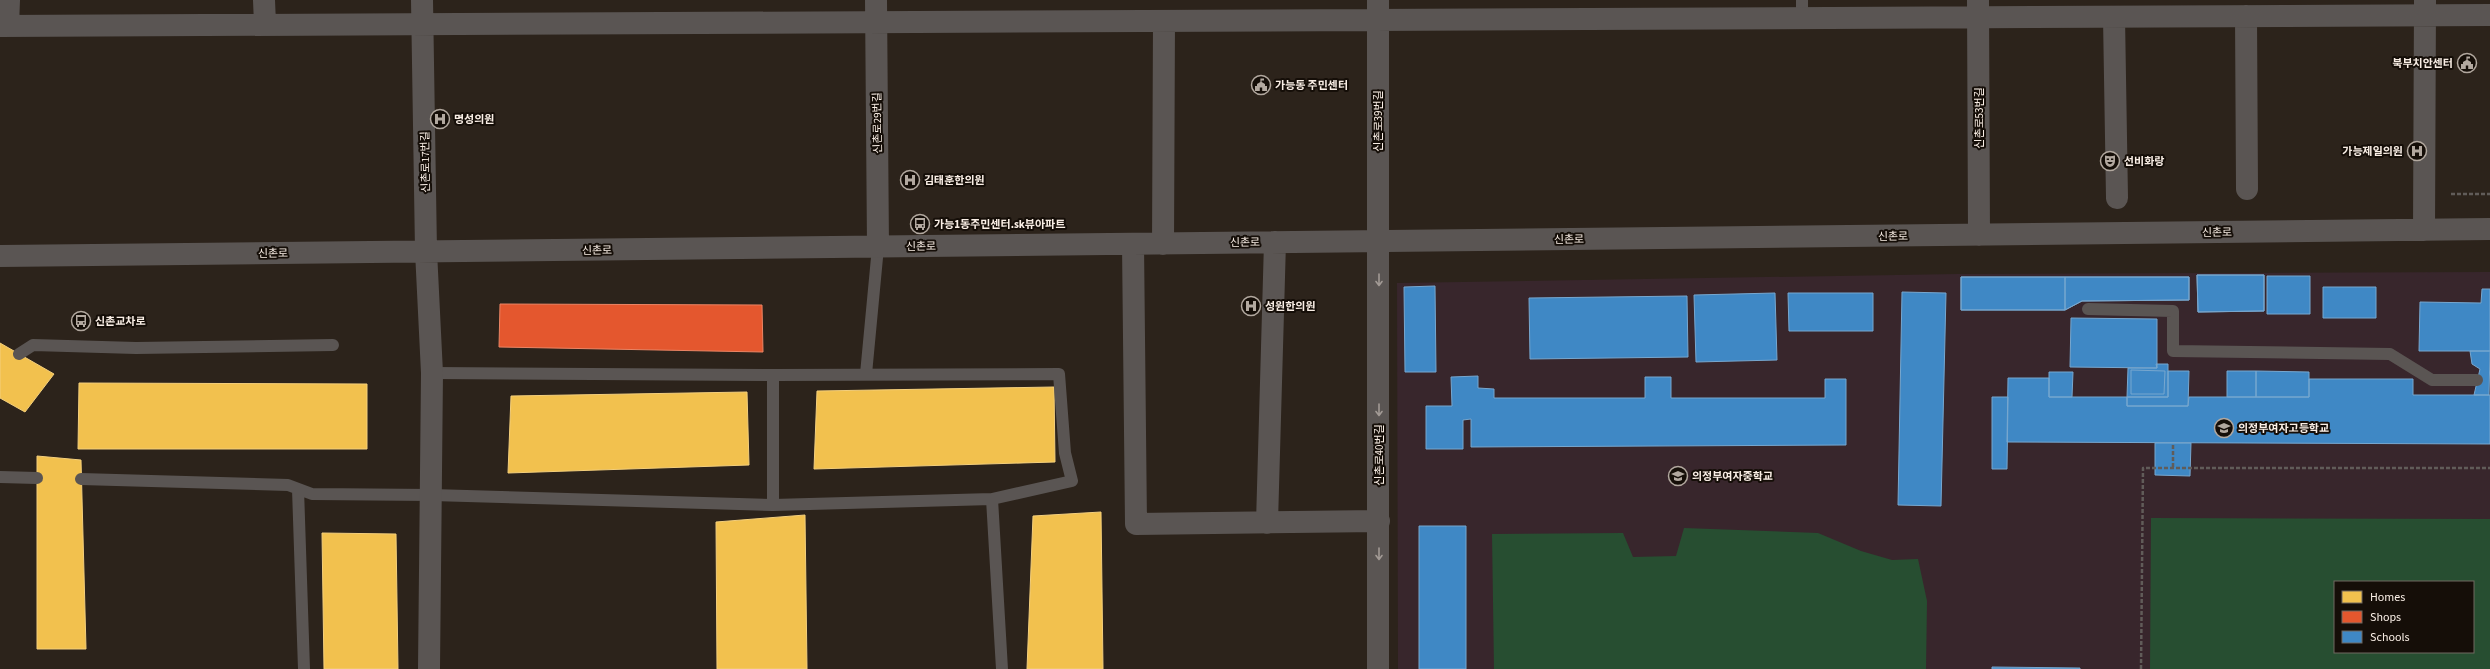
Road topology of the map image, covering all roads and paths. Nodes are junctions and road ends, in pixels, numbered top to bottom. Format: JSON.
{"nodes":[{"id":1,"x":8,"y":0,"type":"edge"},
{"id":2,"x":264,"y":0,"type":"edge"},
{"id":3,"x":422,"y":0,"type":"edge"},
{"id":4,"x":876,"y":0,"type":"edge"},
{"id":5,"x":2425,"y":8,"type":"edge"},
{"id":6,"x":1638,"y":9,"type":"edge"},
{"id":7,"x":1802,"y":9,"type":"edge"},
{"id":8,"x":1978,"y":9,"type":"edge"},
{"id":9,"x":1378,"y":10,"type":"edge"},
{"id":10,"x":2490,"y":15,"type":"edge"},
{"id":11,"x":2246,"y":16,"type":"junction"},
{"id":12,"x":2114,"y":17,"type":"junction"},
{"id":13,"x":1164,"y":20,"type":"junction"},
{"id":14,"x":876,"y":22,"type":"junction"},
{"id":15,"x":265,"y":24,"type":"junction"},
{"id":16,"x":423,"y":24,"type":"junction"},
{"id":17,"x":4,"y":26,"type":"edge"},
{"id":18,"x":2247,"y":189,"type":"dead end"},
{"id":19,"x":2445,"y":194,"type":"dead end"},
{"id":20,"x":2490,"y":194,"type":"edge"},
{"id":21,"x":2117,"y":198,"type":"dead end"},
{"id":22,"x":2424,"y":230,"type":"junction"},
{"id":23,"x":2490,"y":230,"type":"edge"},
{"id":24,"x":1979,"y":235,"type":"junction"},
{"id":25,"x":1379,"y":241,"type":"junction"},
{"id":26,"x":1275,"y":242,"type":"junction"},
{"id":27,"x":1133,"y":244,"type":"junction"},
{"id":28,"x":1163,"y":244,"type":"junction"},
{"id":29,"x":878,"y":247,"type":"junction"},
{"id":30,"x":426,"y":251,"type":"junction"},
{"id":31,"x":0,"y":256,"type":"edge"},
{"id":32,"x":2088,"y":309,"type":"dead end"},
{"id":33,"x":333,"y":345,"type":"dead end"},
{"id":34,"x":19,"y":354,"type":"dead end"},
{"id":35,"x":432,"y":373,"type":"junction"},
{"id":36,"x":866,"y":374,"type":"junction"},
{"id":37,"x":772,"y":375,"type":"junction"},
{"id":38,"x":2477,"y":380,"type":"dead end"},
{"id":39,"x":2173,"y":443,"type":"dead end"},
{"id":40,"x":2172,"y":467,"type":"junction"},
{"id":41,"x":2490,"y":468,"type":"edge"},
{"id":42,"x":0,"y":477,"type":"edge"},
{"id":43,"x":36,"y":478,"type":"dead end"},
{"id":44,"x":81,"y":479,"type":"dead end"},
{"id":45,"x":298,"y":489,"type":"junction"},
{"id":46,"x":432,"y":495,"type":"junction"},
{"id":47,"x":992,"y":499,"type":"junction"},
{"id":48,"x":773,"y":505,"type":"junction"},
{"id":49,"x":1379,"y":521,"type":"junction"},
{"id":50,"x":1267,"y":523,"type":"junction"},
{"id":51,"x":304,"y":669,"type":"edge"},
{"id":52,"x":430,"y":669,"type":"edge"},
{"id":53,"x":1002,"y":669,"type":"edge"},
{"id":54,"x":1378,"y":669,"type":"edge"},
{"id":55,"x":2141,"y":669,"type":"edge"}],
"edges":[{"from":1,"to":17,"type":"street"},
{"from":2,"to":15,"type":"street"},
{"from":3,"to":16,"type":"street","name":"신촌로17번길"},
{"from":4,"to":14,"type":"street","name":"신촌로29번길"},
{"from":5,"to":10,"type":"street"},
{"from":5,"to":11,"type":"street"},
{"from":5,"to":22,"type":"street"},
{"from":6,"to":7,"type":"street"},
{"from":6,"to":9,"type":"street"},
{"from":7,"to":8,"type":"street"},
{"from":8,"to":12,"type":"street"},
{"from":8,"to":24,"type":"street","name":"신촌로53번길"},
{"from":9,"to":13,"type":"street"},
{"from":9,"to":25,"type":"street","name":"신촌로39번길"},
{"from":11,"to":12,"type":"street"},
{"from":11,"to":18,"type":"street"},
{"from":12,"to":21,"type":"street"},
{"from":13,"to":14,"type":"street"},
{"from":13,"to":28,"type":"street"},
{"from":14,"to":16,"type":"street"},
{"from":14,"to":29,"type":"street","name":"신촌로29번길"},
{"from":15,"to":16,"type":"street"},
{"from":15,"to":17,"type":"street"},
{"from":16,"to":30,"type":"street","name":"신촌로17번길"},
{"from":19,"to":20,"type":"path"},
{"from":22,"to":23,"type":"street","name":"신촌로"},
{"from":22,"to":24,"type":"street","name":"신촌로"},
{"from":24,"to":25,"type":"street","name":"신촌로"},
{"from":25,"to":26,"type":"street","name":"신촌로"},
{"from":25,"to":49,"type":"street","name":"신촌로40번길","one_way":true},
{"from":26,"to":28,"type":"street","name":"신촌로"},
{"from":26,"to":50,"type":"street"},
{"from":27,"to":28,"type":"street","name":"신촌로"},
{"from":27,"to":29,"type":"street","name":"신촌로"},
{"from":27,"to":50,"type":"street"},
{"from":29,"to":30,"type":"street","name":"신촌로"},
{"from":29,"to":36,"type":"lane"},
{"from":30,"to":31,"type":"street","name":"신촌로"},
{"from":30,"to":35,"type":"street","name":"신촌로17번길"},
{"from":32,"to":38,"type":"lane"},
{"from":33,"to":34,"type":"lane"},
{"from":35,"to":37,"type":"lane"},
{"from":35,"to":46,"type":"street","name":"신촌로17번길"},
{"from":36,"to":37,"type":"lane"},
{"from":36,"to":47,"type":"lane"},
{"from":37,"to":48,"type":"lane"},
{"from":39,"to":40,"type":"path"},
{"from":40,"to":41,"type":"path"},
{"from":40,"to":55,"type":"path"},
{"from":42,"to":43,"type":"lane"},
{"from":44,"to":45,"type":"lane"},
{"from":45,"to":46,"type":"lane"},
{"from":45,"to":51,"type":"lane"},
{"from":46,"to":48,"type":"lane"},
{"from":46,"to":52,"type":"street","name":"신촌로17번길"},
{"from":47,"to":48,"type":"lane"},
{"from":47,"to":53,"type":"lane"},
{"from":49,"to":50,"type":"street"},
{"from":49,"to":54,"type":"street","name":"신촌로40번길","one_way":true}]}
